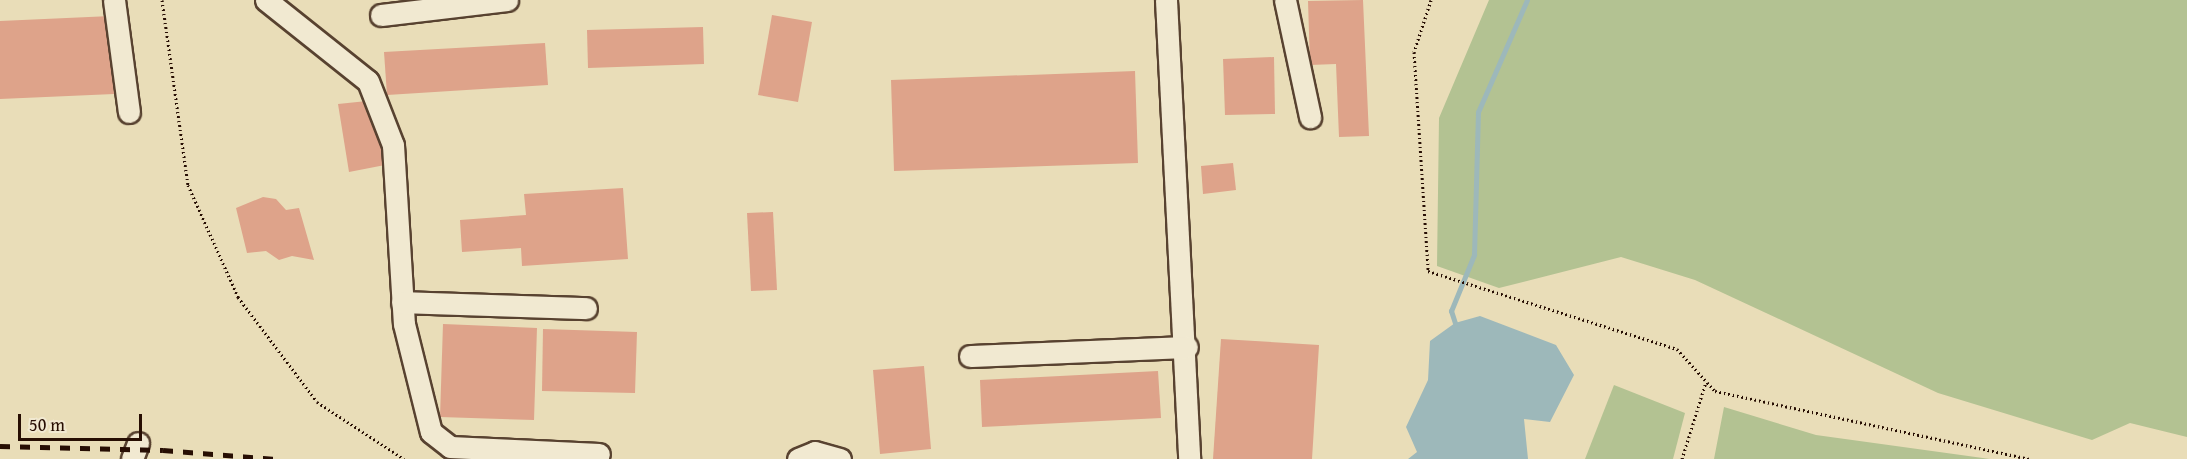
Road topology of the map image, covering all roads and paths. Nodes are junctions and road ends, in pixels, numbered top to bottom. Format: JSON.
{"nodes":[{"id":1,"x":114,"y":0,"type":"edge"},
{"id":2,"x":162,"y":0,"type":"edge"},
{"id":3,"x":266,"y":0,"type":"edge"},
{"id":4,"x":507,"y":0,"type":"edge"},
{"id":5,"x":1166,"y":0,"type":"edge"},
{"id":6,"x":1286,"y":0,"type":"edge"},
{"id":7,"x":1431,"y":0,"type":"edge"},
{"id":8,"x":381,"y":15,"type":"dead end"},
{"id":9,"x":129,"y":112,"type":"dead end"},
{"id":10,"x":1310,"y":117,"type":"dead end"},
{"id":11,"x":402,"y":302,"type":"junction"},
{"id":12,"x":586,"y":308,"type":"dead end"},
{"id":13,"x":1187,"y":347,"type":"junction"},
{"id":14,"x":970,"y":356,"type":"dead end"},
{"id":15,"x":1706,"y":382,"type":"junction"},
{"id":16,"x":599,"y":454,"type":"dead end"},
{"id":17,"x":404,"y":459,"type":"edge"},
{"id":18,"x":798,"y":459,"type":"edge"},
{"id":19,"x":840,"y":459,"type":"edge"},
{"id":20,"x":1189,"y":459,"type":"edge"},
{"id":21,"x":1682,"y":459,"type":"edge"},
{"id":22,"x":2030,"y":459,"type":"edge"}],
"edges":[{"from":1,"to":9,"type":"lane"},
{"from":2,"to":17,"type":"path"},
{"from":3,"to":11,"type":"lane"},
{"from":4,"to":8,"type":"lane"},
{"from":5,"to":13,"type":"lane"},
{"from":6,"to":10,"type":"lane"},
{"from":7,"to":15,"type":"path"},
{"from":11,"to":12,"type":"lane"},
{"from":11,"to":16,"type":"lane"},
{"from":13,"to":14,"type":"lane"},
{"from":13,"to":20,"type":"lane"},
{"from":15,"to":21,"type":"path"},
{"from":15,"to":22,"type":"path"},
{"from":18,"to":19,"type":"lane"}]}
